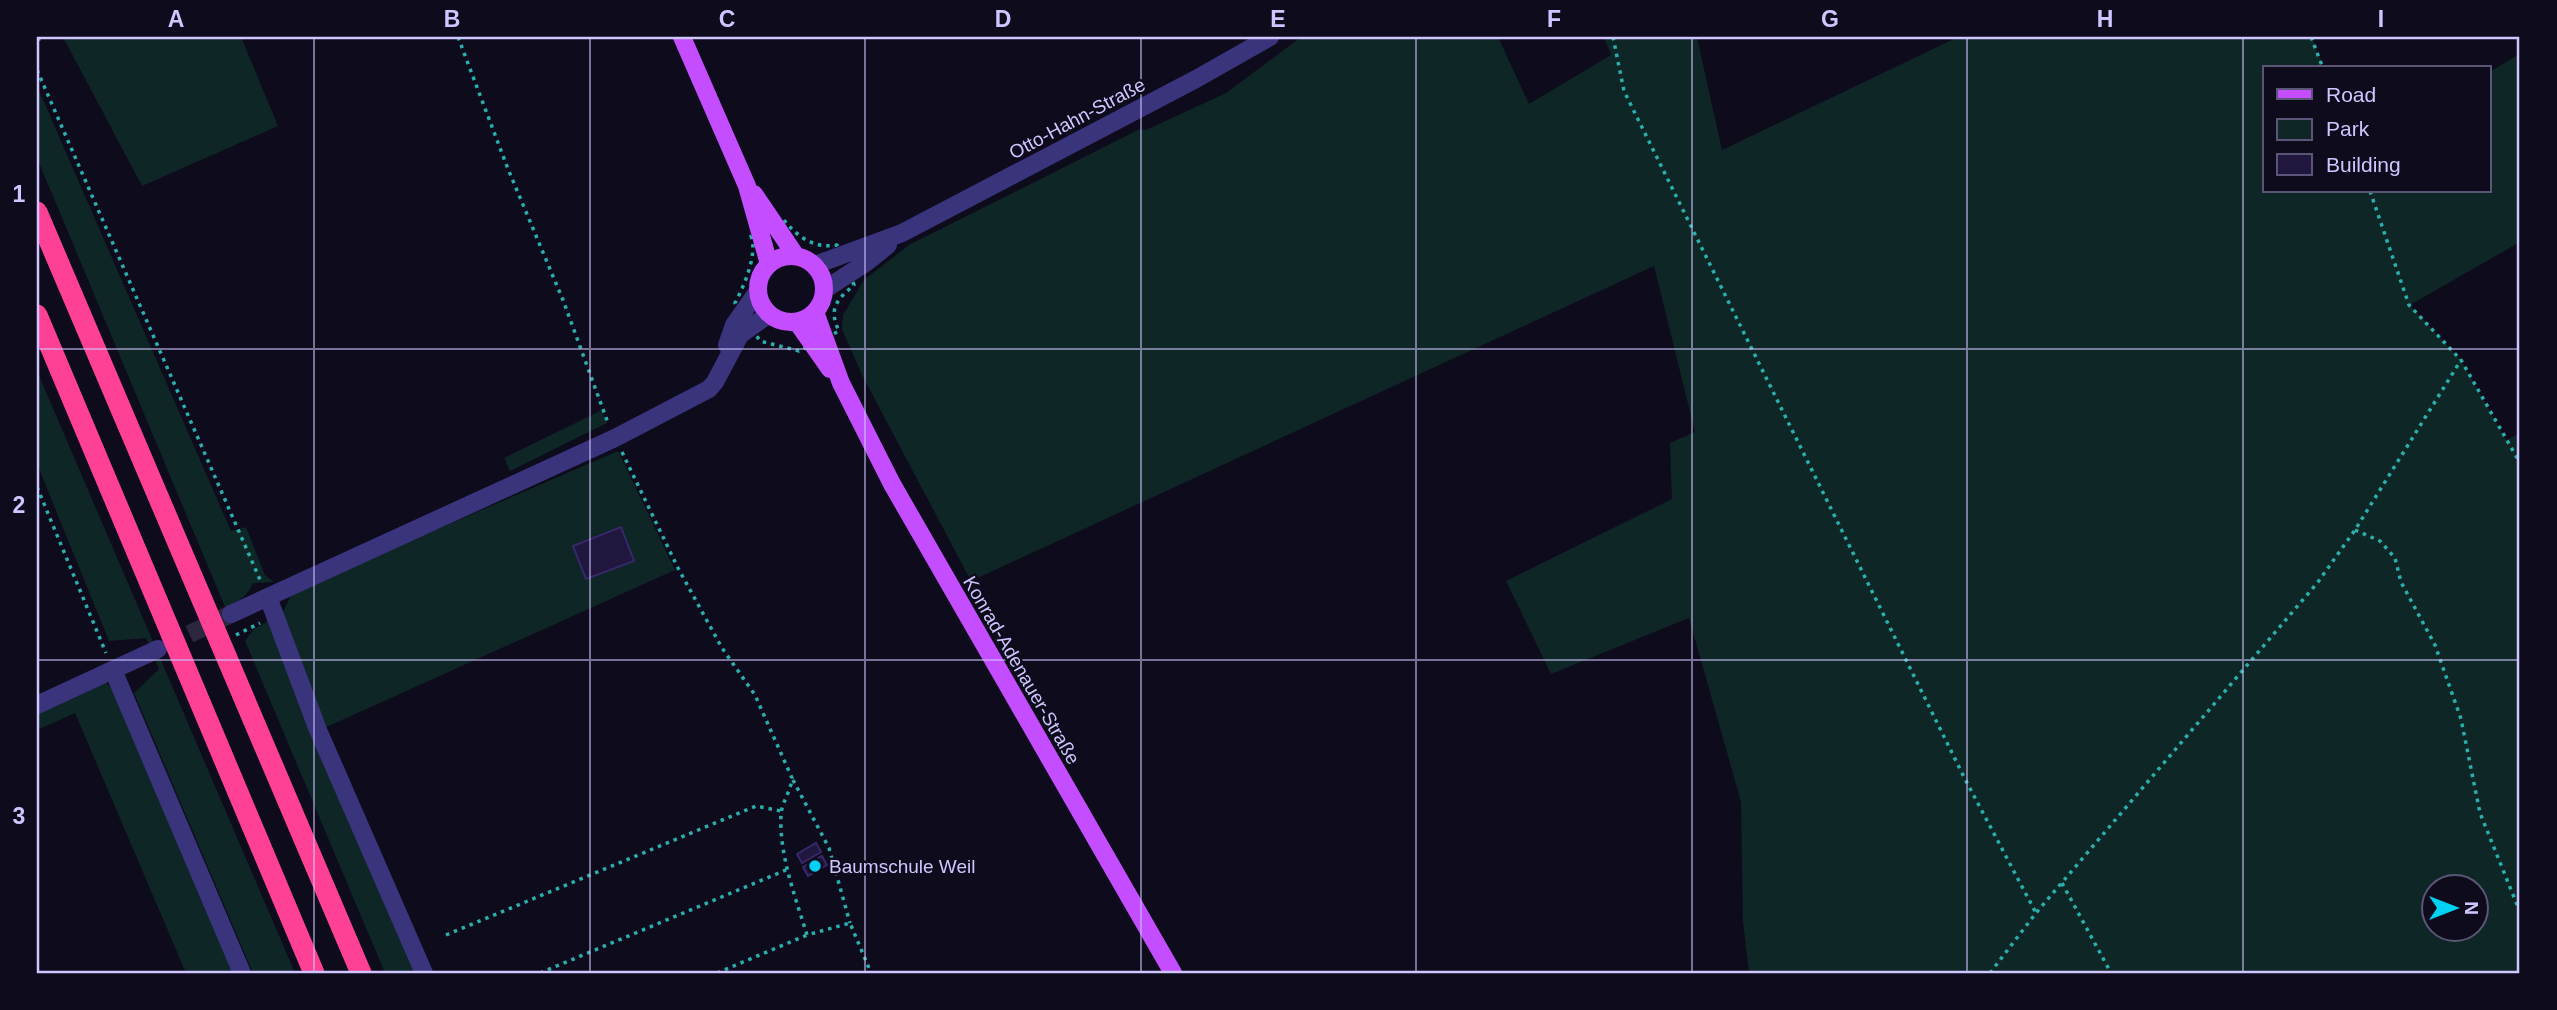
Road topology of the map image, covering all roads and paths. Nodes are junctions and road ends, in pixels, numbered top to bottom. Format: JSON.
{"nodes":[{"id":1,"x":44,"y":37,"type":"edge"},
{"id":2,"x":458,"y":37,"type":"edge"},
{"id":3,"x":681,"y":37,"type":"edge"},
{"id":4,"x":1270,"y":37,"type":"edge"},
{"id":5,"x":1613,"y":37,"type":"edge"},
{"id":6,"x":2311,"y":37,"type":"edge"},
{"id":7,"x":37,"y":40,"type":"edge"},
{"id":8,"x":2322,"y":66,"type":"edge"},
{"id":9,"x":37,"y":70,"type":"edge"},
{"id":10,"x":747,"y":186,"type":"junction"},
{"id":11,"x":2370,"y":192,"type":"edge"},
{"id":12,"x":37,"y":212,"type":"edge"},
{"id":13,"x":781,"y":221,"type":"dead end"},
{"id":14,"x":755,"y":233,"type":"dead end"},
{"id":15,"x":902,"y":233,"type":"junction"},
{"id":16,"x":839,"y":249,"type":"dead end"},
{"id":17,"x":796,"y":256,"type":"junction"},
{"id":18,"x":769,"y":264,"type":"junction"},
{"id":19,"x":815,"y":265,"type":"junction"},
{"id":20,"x":852,"y":279,"type":"dead end"},
{"id":21,"x":824,"y":290,"type":"junction"},
{"id":22,"x":758,"y":291,"type":"junction"},
{"id":23,"x":737,"y":306,"type":"dead end"},
{"id":24,"x":815,"y":312,"type":"junction"},
{"id":25,"x":769,"y":314,"type":"junction"},
{"id":26,"x":37,"y":316,"type":"edge"},
{"id":27,"x":797,"y":322,"type":"junction"},
{"id":28,"x":755,"y":333,"type":"dead end"},
{"id":29,"x":834,"y":334,"type":"dead end"},
{"id":30,"x":809,"y":346,"type":"dead end"},
{"id":31,"x":2461,"y":359,"type":"junction"},
{"id":32,"x":723,"y":365,"type":"junction"},
{"id":33,"x":841,"y":383,"type":"junction"},
{"id":34,"x":615,"y":438,"type":"junction"},
{"id":35,"x":2520,"y":463,"type":"edge"},
{"id":36,"x":37,"y":487,"type":"edge"},
{"id":37,"x":2355,"y":530,"type":"junction"},
{"id":38,"x":268,"y":597,"type":"junction"},
{"id":39,"x":231,"y":614,"type":"tunnel mouth"},
{"id":40,"x":275,"y":616,"type":"junction"},
{"id":41,"x":221,"y":642,"type":"junction"},
{"id":42,"x":158,"y":649,"type":"tunnel mouth"},
{"id":43,"x":113,"y":670,"type":"junction"},
{"id":44,"x":37,"y":705,"type":"edge"},
{"id":45,"x":792,"y":778,"type":"junction"},
{"id":46,"x":781,"y":811,"type":"junction"},
{"id":47,"x":786,"y":870,"type":"junction"},
{"id":48,"x":2062,"y":883,"type":"junction"},
{"id":49,"x":2520,"y":912,"type":"edge"},
{"id":50,"x":2036,"y":913,"type":"junction"},
{"id":51,"x":850,"y":923,"type":"junction"},
{"id":52,"x":446,"y":935,"type":"dead end"},
{"id":53,"x":807,"y":935,"type":"junction"},
{"id":54,"x":242,"y":973,"type":"edge"},
{"id":55,"x":314,"y":973,"type":"edge"},
{"id":56,"x":361,"y":973,"type":"edge"},
{"id":57,"x":424,"y":973,"type":"edge"},
{"id":58,"x":540,"y":973,"type":"edge"},
{"id":59,"x":717,"y":973,"type":"edge"},
{"id":60,"x":871,"y":973,"type":"edge"},
{"id":61,"x":1173,"y":973,"type":"edge"},
{"id":62,"x":1990,"y":973,"type":"edge"},
{"id":63,"x":2111,"y":973,"type":"edge"}],
"edges":[{"from":1,"to":7,"type":"path"},
{"from":2,"to":34,"type":"path"},
{"from":3,"to":10,"type":"main road"},
{"from":4,"to":15,"type":"street","name":"Otto-Hahn-Straße"},
{"from":5,"to":50,"type":"path"},
{"from":6,"to":8,"type":"path"},
{"from":9,"to":38,"type":"path"},
{"from":10,"to":17,"type":"main road"},
{"from":10,"to":18,"type":"main road"},
{"from":11,"to":31,"type":"path"},
{"from":12,"to":41,"type":"highway"},
{"from":13,"to":16,"type":"path"},
{"from":14,"to":23,"type":"path"},
{"from":15,"to":19,"type":"street","name":"Otto-Hahn-Straße"},
{"from":15,"to":21,"type":"street","name":"Otto-Hahn-Straße"},
{"from":17,"to":18,"type":"main road"},
{"from":17,"to":19,"type":"main road"},
{"from":18,"to":22,"type":"main road"},
{"from":19,"to":21,"type":"main road"},
{"from":20,"to":29,"type":"path"},
{"from":21,"to":24,"type":"main road"},
{"from":22,"to":25,"type":"main road"},
{"from":22,"to":32,"type":"street"},
{"from":24,"to":27,"type":"main road"},
{"from":24,"to":33,"type":"main road","name":"Konrad-Adenauer-Straße"},
{"from":25,"to":27,"type":"main road"},
{"from":25,"to":32,"type":"street"},
{"from":26,"to":55,"type":"highway"},
{"from":27,"to":33,"type":"main road","name":"Konrad-Adenauer-Straße"},
{"from":28,"to":30,"type":"path"},
{"from":31,"to":35,"type":"path"},
{"from":31,"to":37,"type":"path"},
{"from":32,"to":34,"type":"street"},
{"from":33,"to":61,"type":"main road","name":"Konrad-Adenauer-Straße"},
{"from":34,"to":38,"type":"street"},
{"from":34,"to":45,"type":"path"},
{"from":36,"to":43,"type":"path"},
{"from":37,"to":48,"type":"path"},
{"from":37,"to":49,"type":"path"},
{"from":38,"to":39,"type":"street"},
{"from":38,"to":40,"type":"street"},
{"from":40,"to":41,"type":"path"},
{"from":40,"to":57,"type":"street"},
{"from":41,"to":56,"type":"highway"},
{"from":42,"to":43,"type":"street"},
{"from":43,"to":44,"type":"street"},
{"from":43,"to":54,"type":"street"},
{"from":45,"to":46,"type":"path"},
{"from":45,"to":51,"type":"path"},
{"from":46,"to":47,"type":"path"},
{"from":46,"to":52,"type":"path"},
{"from":47,"to":53,"type":"path"},
{"from":47,"to":58,"type":"path"},
{"from":48,"to":50,"type":"path"},
{"from":48,"to":63,"type":"path"},
{"from":50,"to":62,"type":"path"},
{"from":51,"to":53,"type":"path"},
{"from":51,"to":60,"type":"path"},
{"from":53,"to":59,"type":"path"}]}
